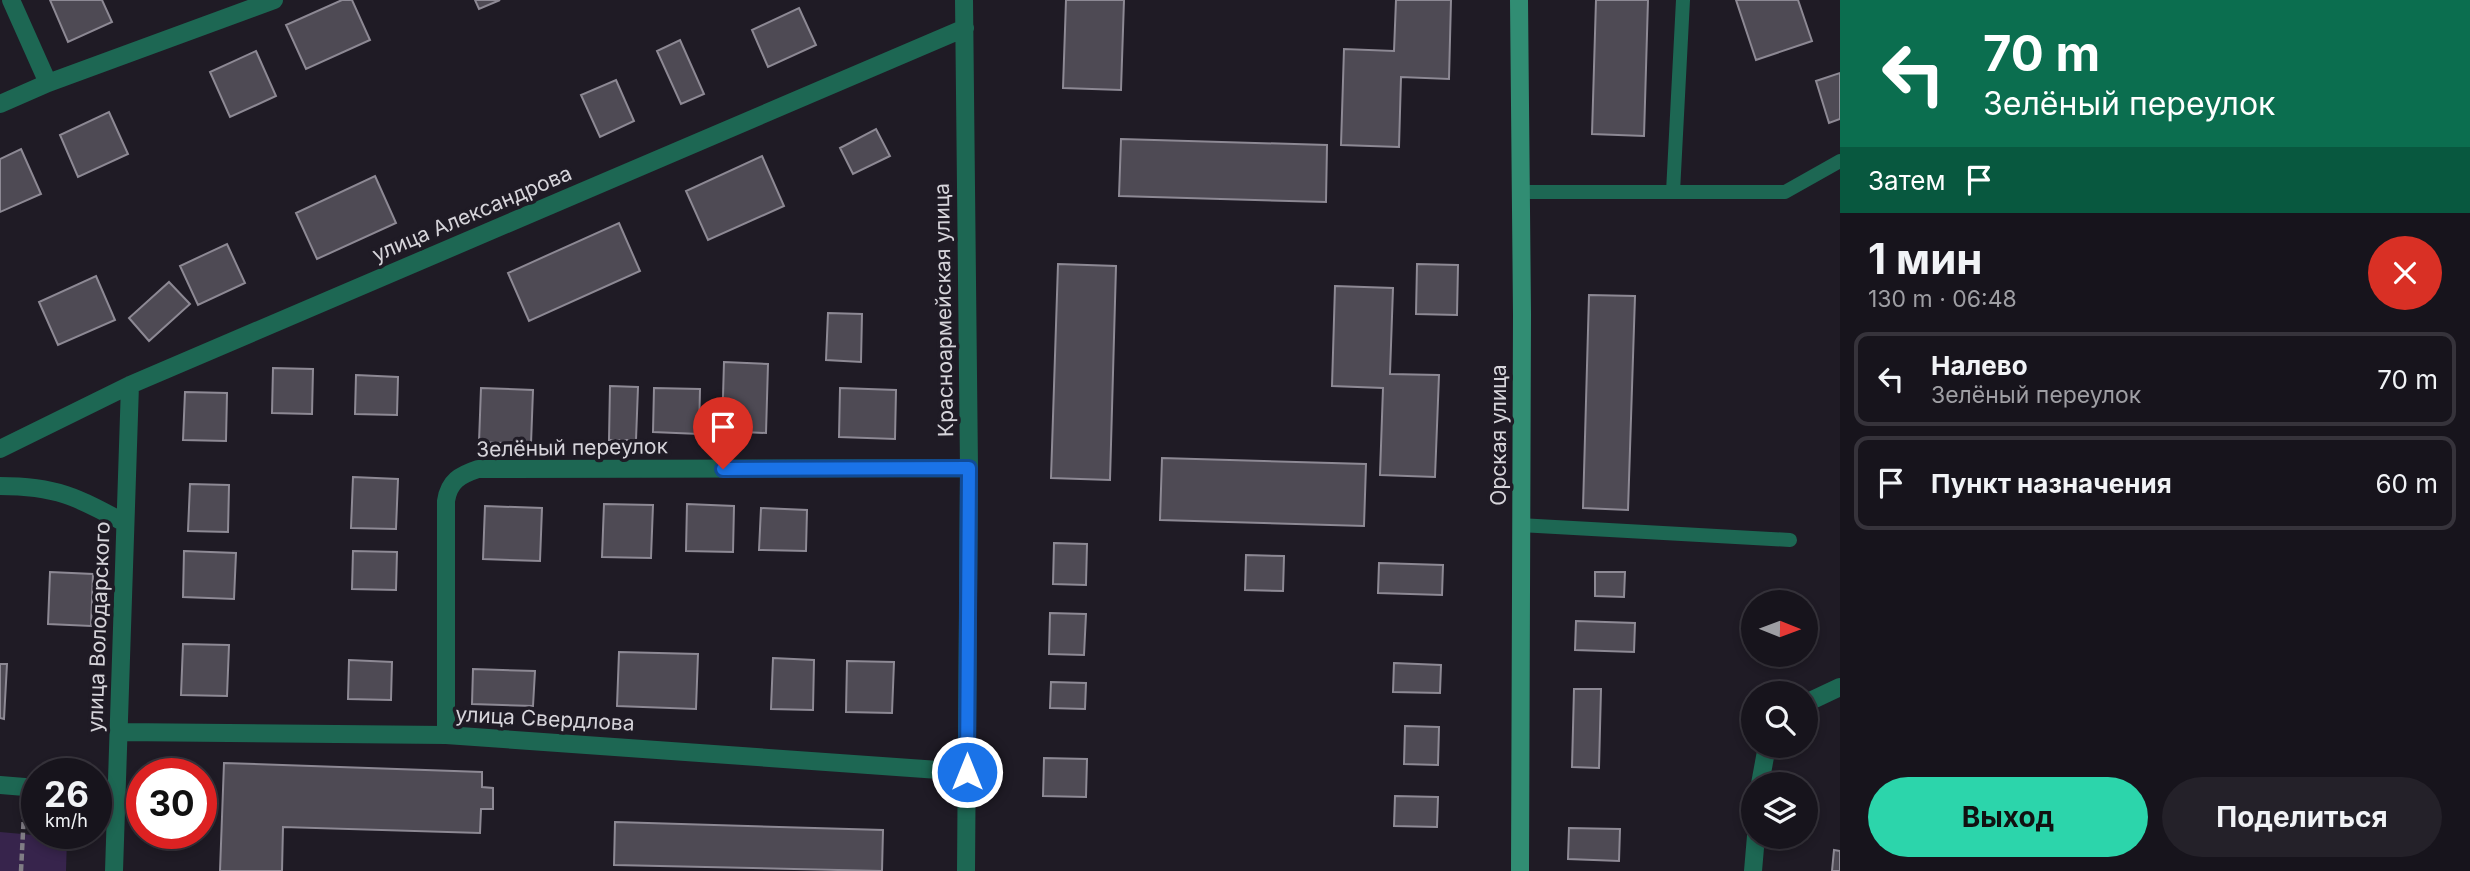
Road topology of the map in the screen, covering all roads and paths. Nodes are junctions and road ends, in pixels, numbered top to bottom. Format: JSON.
{"nodes":[{"id":1,"x":10,"y":0,"type":"edge"},
{"id":2,"x":274,"y":0,"type":"edge"},
{"id":3,"x":964,"y":0,"type":"edge"},
{"id":4,"x":1519,"y":0,"type":"edge"},
{"id":5,"x":1683,"y":0,"type":"edge"},
{"id":6,"x":965,"y":28,"type":"junction"},
{"id":7,"x":48,"y":83,"type":"junction"},
{"id":8,"x":0,"y":104,"type":"edge"},
{"id":9,"x":1840,"y":161,"type":"edge"},
{"id":10,"x":1521,"y":192,"type":"junction"},
{"id":11,"x":1673,"y":192,"type":"junction"},
{"id":12,"x":130,"y":385,"type":"junction"},
{"id":13,"x":0,"y":449,"type":"edge"},
{"id":14,"x":969,"y":468,"type":"junction"},
{"id":15,"x":0,"y":486,"type":"edge"},
{"id":16,"x":125,"y":523,"type":"junction"},
{"id":17,"x":1521,"y":525,"type":"junction"},
{"id":18,"x":1790,"y":540,"type":"dead end"},
{"id":19,"x":1840,"y":687,"type":"edge"},
{"id":20,"x":1818,"y":698,"type":"edge"},
{"id":21,"x":119,"y":732,"type":"junction"},
{"id":22,"x":446,"y":735,"type":"junction"},
{"id":23,"x":967,"y":772,"type":"junction"},
{"id":24,"x":0,"y":785,"type":"edge"},
{"id":25,"x":21,"y":787,"type":"edge"},
{"id":26,"x":112,"y":793,"type":"edge"},
{"id":27,"x":117,"y":793,"type":"junction"},
{"id":28,"x":22,"y":849,"type":"edge"},
{"id":29,"x":1755,"y":849,"type":"edge"},
{"id":30,"x":21,"y":871,"type":"edge"},
{"id":31,"x":114,"y":871,"type":"edge"},
{"id":32,"x":966,"y":871,"type":"edge"},
{"id":33,"x":1520,"y":871,"type":"edge"},
{"id":34,"x":1753,"y":871,"type":"edge"}],
"edges":[{"from":1,"to":7,"type":"street"},
{"from":2,"to":7,"type":"street"},
{"from":3,"to":6,"type":"street","name":"Красноармейская улица"},
{"from":4,"to":10,"type":"street","name":"Орская улица"},
{"from":5,"to":11,"type":"lane"},
{"from":6,"to":12,"type":"street","name":"улица Александрова"},
{"from":6,"to":14,"type":"street","name":"Красноармейская улица"},
{"from":7,"to":8,"type":"street"},
{"from":9,"to":11,"type":"lane"},
{"from":10,"to":11,"type":"lane"},
{"from":10,"to":17,"type":"street","name":"Орская улица"},
{"from":12,"to":13,"type":"street","name":"улица Александрова"},
{"from":12,"to":16,"type":"street","name":"улица Володарского"},
{"from":14,"to":22,"type":"street","name":"Зелёный переулок"},
{"from":14,"to":23,"type":"street","name":"Красноармейская улица"},
{"from":15,"to":16,"type":"street"},
{"from":16,"to":21,"type":"street","name":"улица Володарского"},
{"from":17,"to":18,"type":"lane"},
{"from":17,"to":33,"type":"street","name":"Орская улица"},
{"from":19,"to":20,"type":"street"},
{"from":21,"to":22,"type":"street","name":"улица Свердлова"},
{"from":21,"to":27,"type":"street","name":"улица Володарского"},
{"from":22,"to":23,"type":"street","name":"улица Свердлова"},
{"from":23,"to":32,"type":"street","name":"Красноармейская улица"},
{"from":24,"to":25,"type":"street"},
{"from":26,"to":27,"type":"street"},
{"from":27,"to":31,"type":"street","name":"улица Володарского"},
{"from":28,"to":30,"type":"path"},
{"from":29,"to":34,"type":"street"}]}
